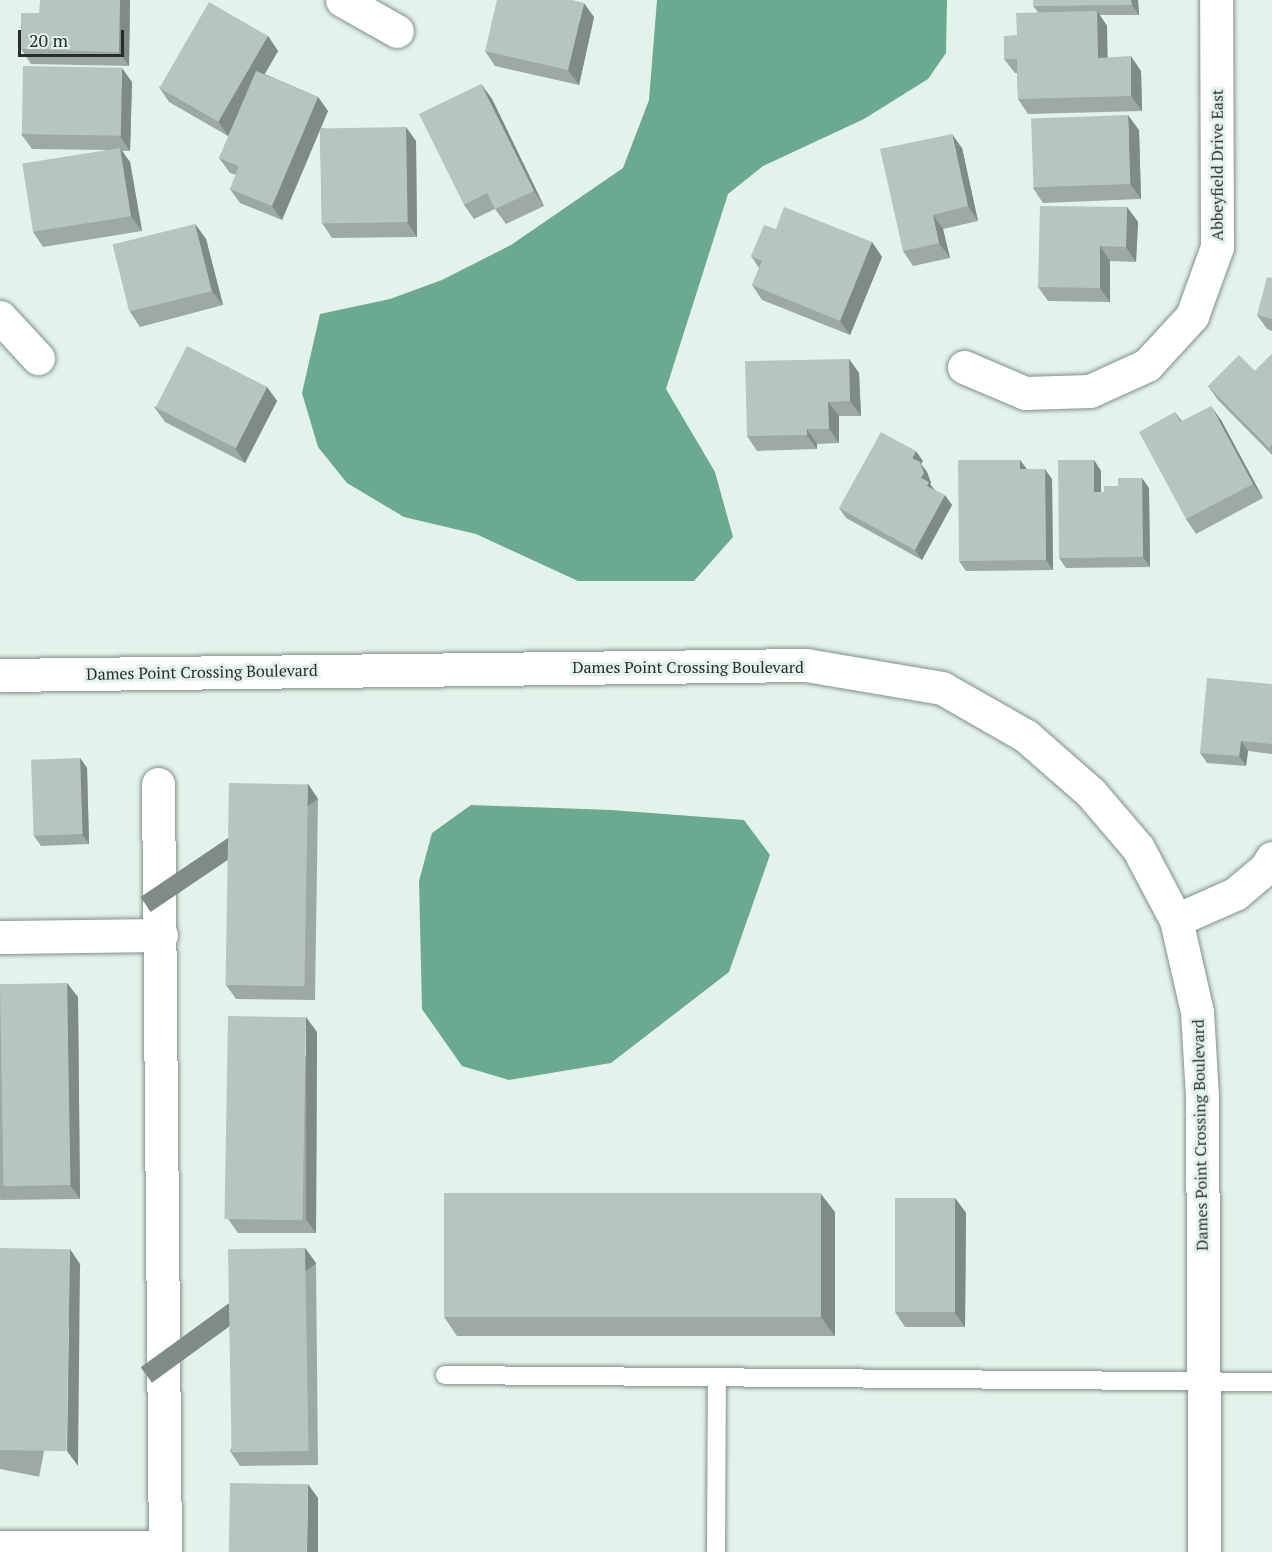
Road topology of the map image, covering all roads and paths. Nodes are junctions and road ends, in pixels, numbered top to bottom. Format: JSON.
{"nodes":[{"id":1,"x":342,"y":0,"type":"edge"},
{"id":2,"x":1216,"y":0,"type":"edge"},
{"id":3,"x":396,"y":31,"type":"dead end"},
{"id":4,"x":0,"y":317,"type":"edge"},
{"id":5,"x":38,"y":358,"type":"dead end"},
{"id":6,"x":963,"y":367,"type":"dead end"},
{"id":7,"x":0,"y":675,"type":"edge"},
{"id":8,"x":158,"y":784,"type":"dead end"},
{"id":9,"x":1272,"y":858,"type":"edge"},
{"id":10,"x":1176,"y":920,"type":"junction"},
{"id":11,"x":161,"y":935,"type":"junction"},
{"id":12,"x":0,"y":937,"type":"edge"},
{"id":13,"x":445,"y":1375,"type":"dead end"},
{"id":14,"x":717,"y":1377,"type":"junction"},
{"id":15,"x":1203,"y":1380,"type":"junction"},
{"id":16,"x":1272,"y":1382,"type":"edge"},
{"id":17,"x":0,"y":1547,"type":"edge"},
{"id":18,"x":165,"y":1549,"type":"edge"},
{"id":19,"x":716,"y":1552,"type":"edge"},
{"id":20,"x":1204,"y":1552,"type":"edge"}],
"edges":[{"from":1,"to":3,"type":"street"},
{"from":2,"to":6,"type":"street","name":"Abbeyfield Drive East"},
{"from":4,"to":5,"type":"street"},
{"from":7,"to":10,"type":"street","name":"Dames Point Crossing Boulevard"},
{"from":8,"to":11,"type":"street"},
{"from":9,"to":10,"type":"street"},
{"from":10,"to":15,"type":"street","name":"Dames Point Crossing Boulevard"},
{"from":11,"to":12,"type":"street"},
{"from":11,"to":18,"type":"street"},
{"from":13,"to":14,"type":"lane"},
{"from":14,"to":15,"type":"lane"},
{"from":14,"to":19,"type":"lane"},
{"from":15,"to":16,"type":"lane"},
{"from":15,"to":20,"type":"street","name":"Dames Point Crossing Boulevard"},
{"from":17,"to":18,"type":"street"}]}
